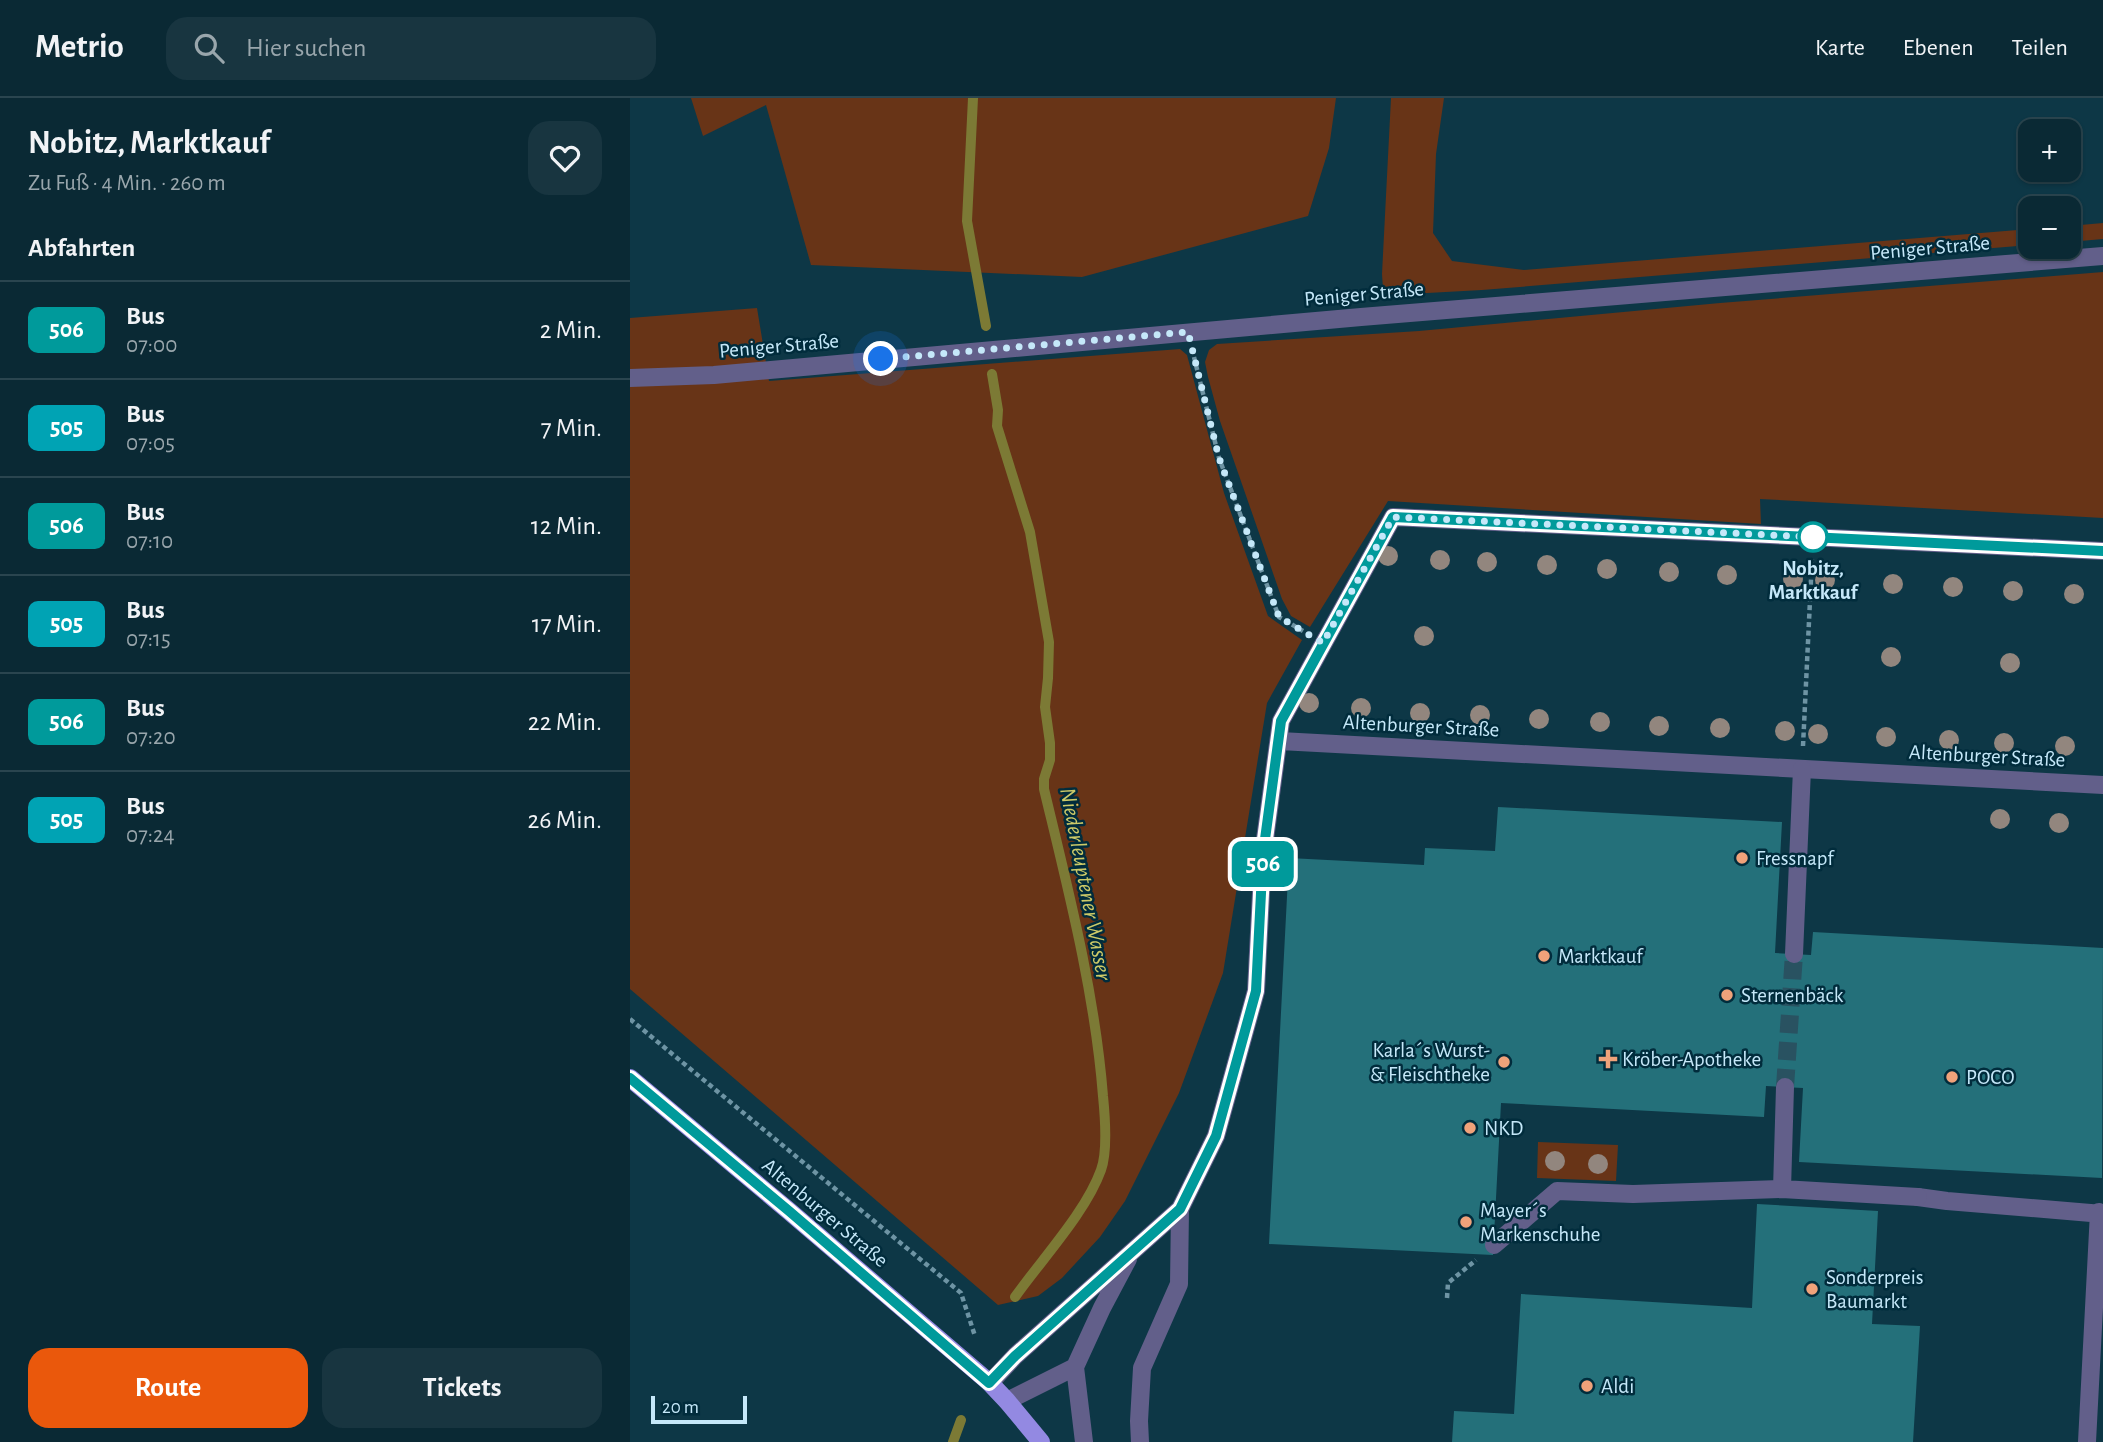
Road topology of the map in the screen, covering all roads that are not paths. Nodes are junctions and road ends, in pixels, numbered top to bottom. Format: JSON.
{"nodes":[{"id":1,"x":2103,"y":256,"type":"edge"},
{"id":2,"x":630,"y":378,"type":"edge"},
{"id":3,"x":2103,"y":551,"type":"edge"},
{"id":4,"x":1280,"y":741,"type":"junction"},
{"id":5,"x":1802,"y":769,"type":"junction"},
{"id":6,"x":2103,"y":785,"type":"edge"},
{"id":7,"x":1794,"y":954,"type":"tunnel mouth"},
{"id":8,"x":630,"y":1079,"type":"edge"},
{"id":9,"x":1785,"y":1087,"type":"tunnel mouth"},
{"id":10,"x":1782,"y":1189,"type":"junction"},
{"id":11,"x":1180,"y":1209,"type":"junction"},
{"id":12,"x":2101,"y":1213,"type":"edge"},
{"id":13,"x":1134,"y":1248,"type":"junction"},
{"id":14,"x":1488,"y":1250,"type":"road end"},
{"id":15,"x":1075,"y":1367,"type":"junction"},
{"id":16,"x":989,"y":1383,"type":"junction"},
{"id":17,"x":1007,"y":1401,"type":"junction"},
{"id":18,"x":1041,"y":1442,"type":"edge"},
{"id":19,"x":1084,"y":1442,"type":"edge"},
{"id":20,"x":1140,"y":1442,"type":"edge"},
{"id":21,"x":2087,"y":1442,"type":"edge"}],
"edges":[{"from":1,"to":2,"type":"street","name":"Peniger Straße"},
{"from":3,"to":4,"type":"street"},
{"from":4,"to":5,"type":"street","name":"Altenburger Straße"},
{"from":4,"to":11,"type":"street"},
{"from":5,"to":6,"type":"street","name":"Altenburger Straße"},
{"from":5,"to":7,"type":"street"},
{"from":8,"to":16,"type":"main road","name":"Altenburger Straße"},
{"from":9,"to":10,"type":"street"},
{"from":10,"to":12,"type":"street"},
{"from":10,"to":14,"type":"street"},
{"from":11,"to":13,"type":"street"},
{"from":11,"to":20,"type":"street"},
{"from":12,"to":21,"type":"street"},
{"from":13,"to":15,"type":"street"},
{"from":13,"to":16,"type":"street"},
{"from":15,"to":17,"type":"street"},
{"from":15,"to":19,"type":"street"},
{"from":16,"to":17,"type":"main road","name":"Altenburger Straße"},
{"from":17,"to":18,"type":"main road","name":"Altenburger Straße"}]}
